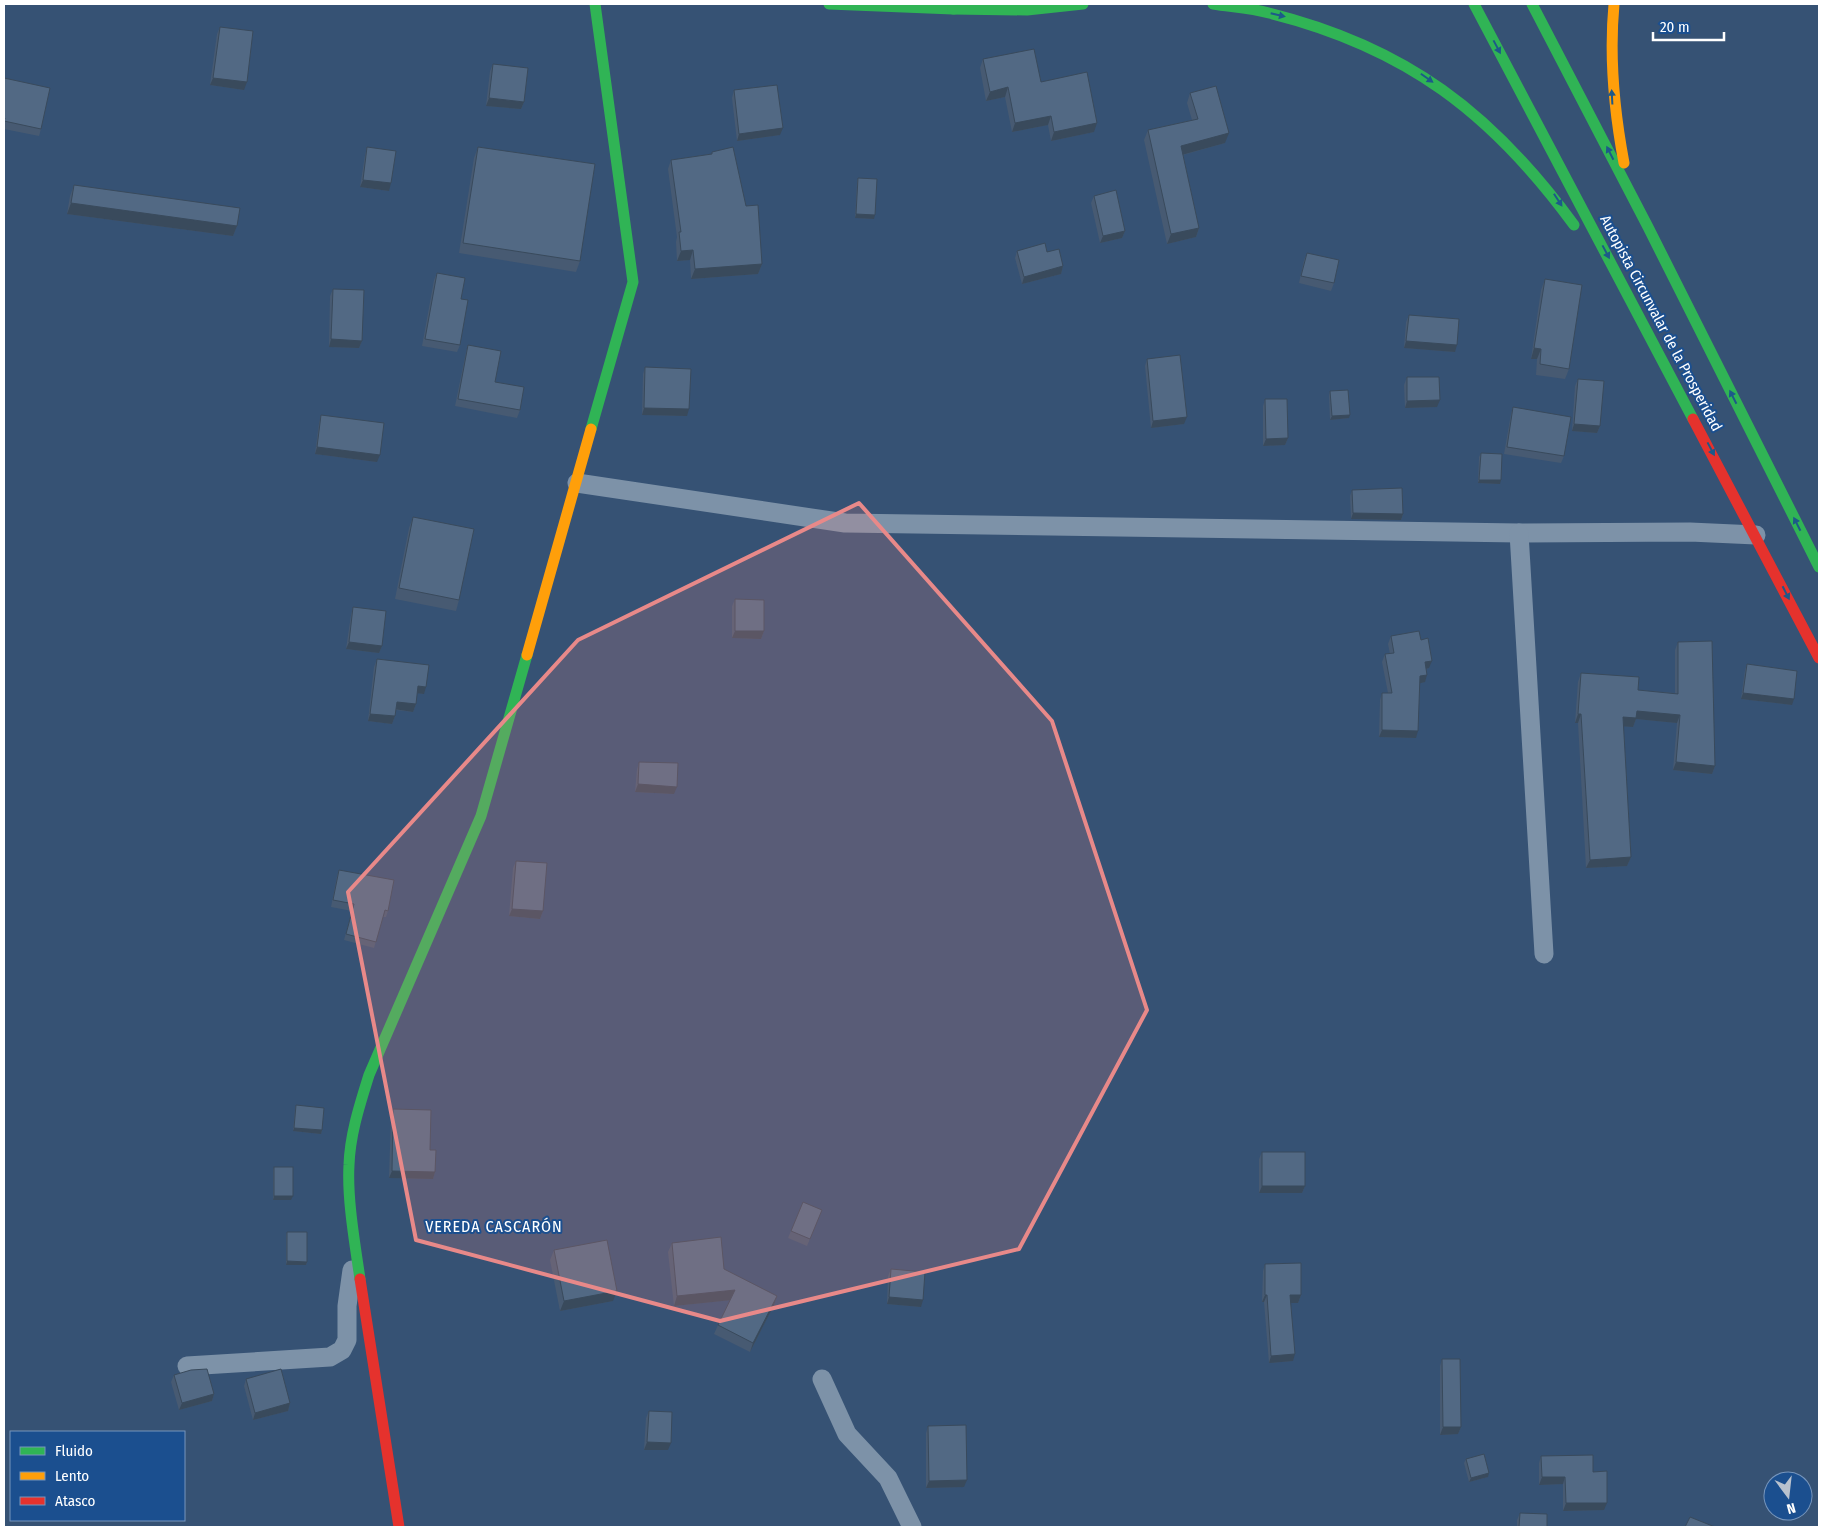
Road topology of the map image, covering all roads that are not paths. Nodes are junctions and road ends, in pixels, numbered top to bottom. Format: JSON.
{"nodes":[{"id":1,"x":595,"y":4,"type":"edge"},
{"id":2,"x":829,"y":4,"type":"edge"},
{"id":3,"x":966,"y":4,"type":"edge"},
{"id":4,"x":985,"y":4,"type":"edge"},
{"id":5,"x":1083,"y":4,"type":"edge"},
{"id":6,"x":1213,"y":4,"type":"edge"},
{"id":7,"x":1474,"y":4,"type":"edge"},
{"id":8,"x":1532,"y":4,"type":"edge"},
{"id":9,"x":1614,"y":4,"type":"edge"},
{"id":10,"x":953,"y":9,"type":"junction"},
{"id":11,"x":1648,"y":227,"type":"junction"},
{"id":12,"x":1579,"y":234,"type":"dead end"},
{"id":13,"x":1595,"y":259,"type":"dead end"},
{"id":14,"x":1688,"y":406,"type":"junction"},
{"id":15,"x":577,"y":483,"type":"junction"},
{"id":16,"x":1519,"y":533,"type":"junction"},
{"id":17,"x":1756,"y":535,"type":"junction"},
{"id":18,"x":1819,"y":567,"type":"edge"},
{"id":19,"x":1819,"y":658,"type":"edge"},
{"id":20,"x":1544,"y":954,"type":"dead end"},
{"id":21,"x":355,"y":1246,"type":"junction"},
{"id":22,"x":186,"y":1366,"type":"dead end"},
{"id":23,"x":822,"y":1379,"type":"dead end"},
{"id":24,"x":398,"y":1527,"type":"edge"},
{"id":25,"x":912,"y":1527,"type":"edge"}],
"edges":[{"from":1,"to":15,"type":"main road"},
{"from":2,"to":10,"type":"main road"},
{"from":3,"to":10,"type":"main road"},
{"from":4,"to":10,"type":"main road"},
{"from":5,"to":10,"type":"main road"},
{"from":6,"to":12,"type":"main road","one_way":true},
{"from":7,"to":14,"type":"main road","name":"Autopista Circunvalar de la Prosperidad","one_way":true},
{"from":11,"to":8,"type":"main road","name":"Autopista Circunvalar de la Prosperidad","one_way":true},
{"from":11,"to":9,"type":"main road","one_way":true},
{"from":18,"to":11,"type":"main road","name":"Autopista Circunvalar de la Prosperidad","one_way":true},
{"from":13,"to":14,"type":"main road"},
{"from":14,"to":17,"type":"main road","name":"Autopista Circunvalar de la Prosperidad","one_way":true},
{"from":15,"to":16,"type":"street"},
{"from":15,"to":21,"type":"main road"},
{"from":16,"to":17,"type":"street"},
{"from":16,"to":20,"type":"street"},
{"from":17,"to":19,"type":"main road","name":"Autopista Circunvalar de la Prosperidad","one_way":true},
{"from":21,"to":22,"type":"street"},
{"from":21,"to":24,"type":"main road"},
{"from":23,"to":25,"type":"street"}]}
